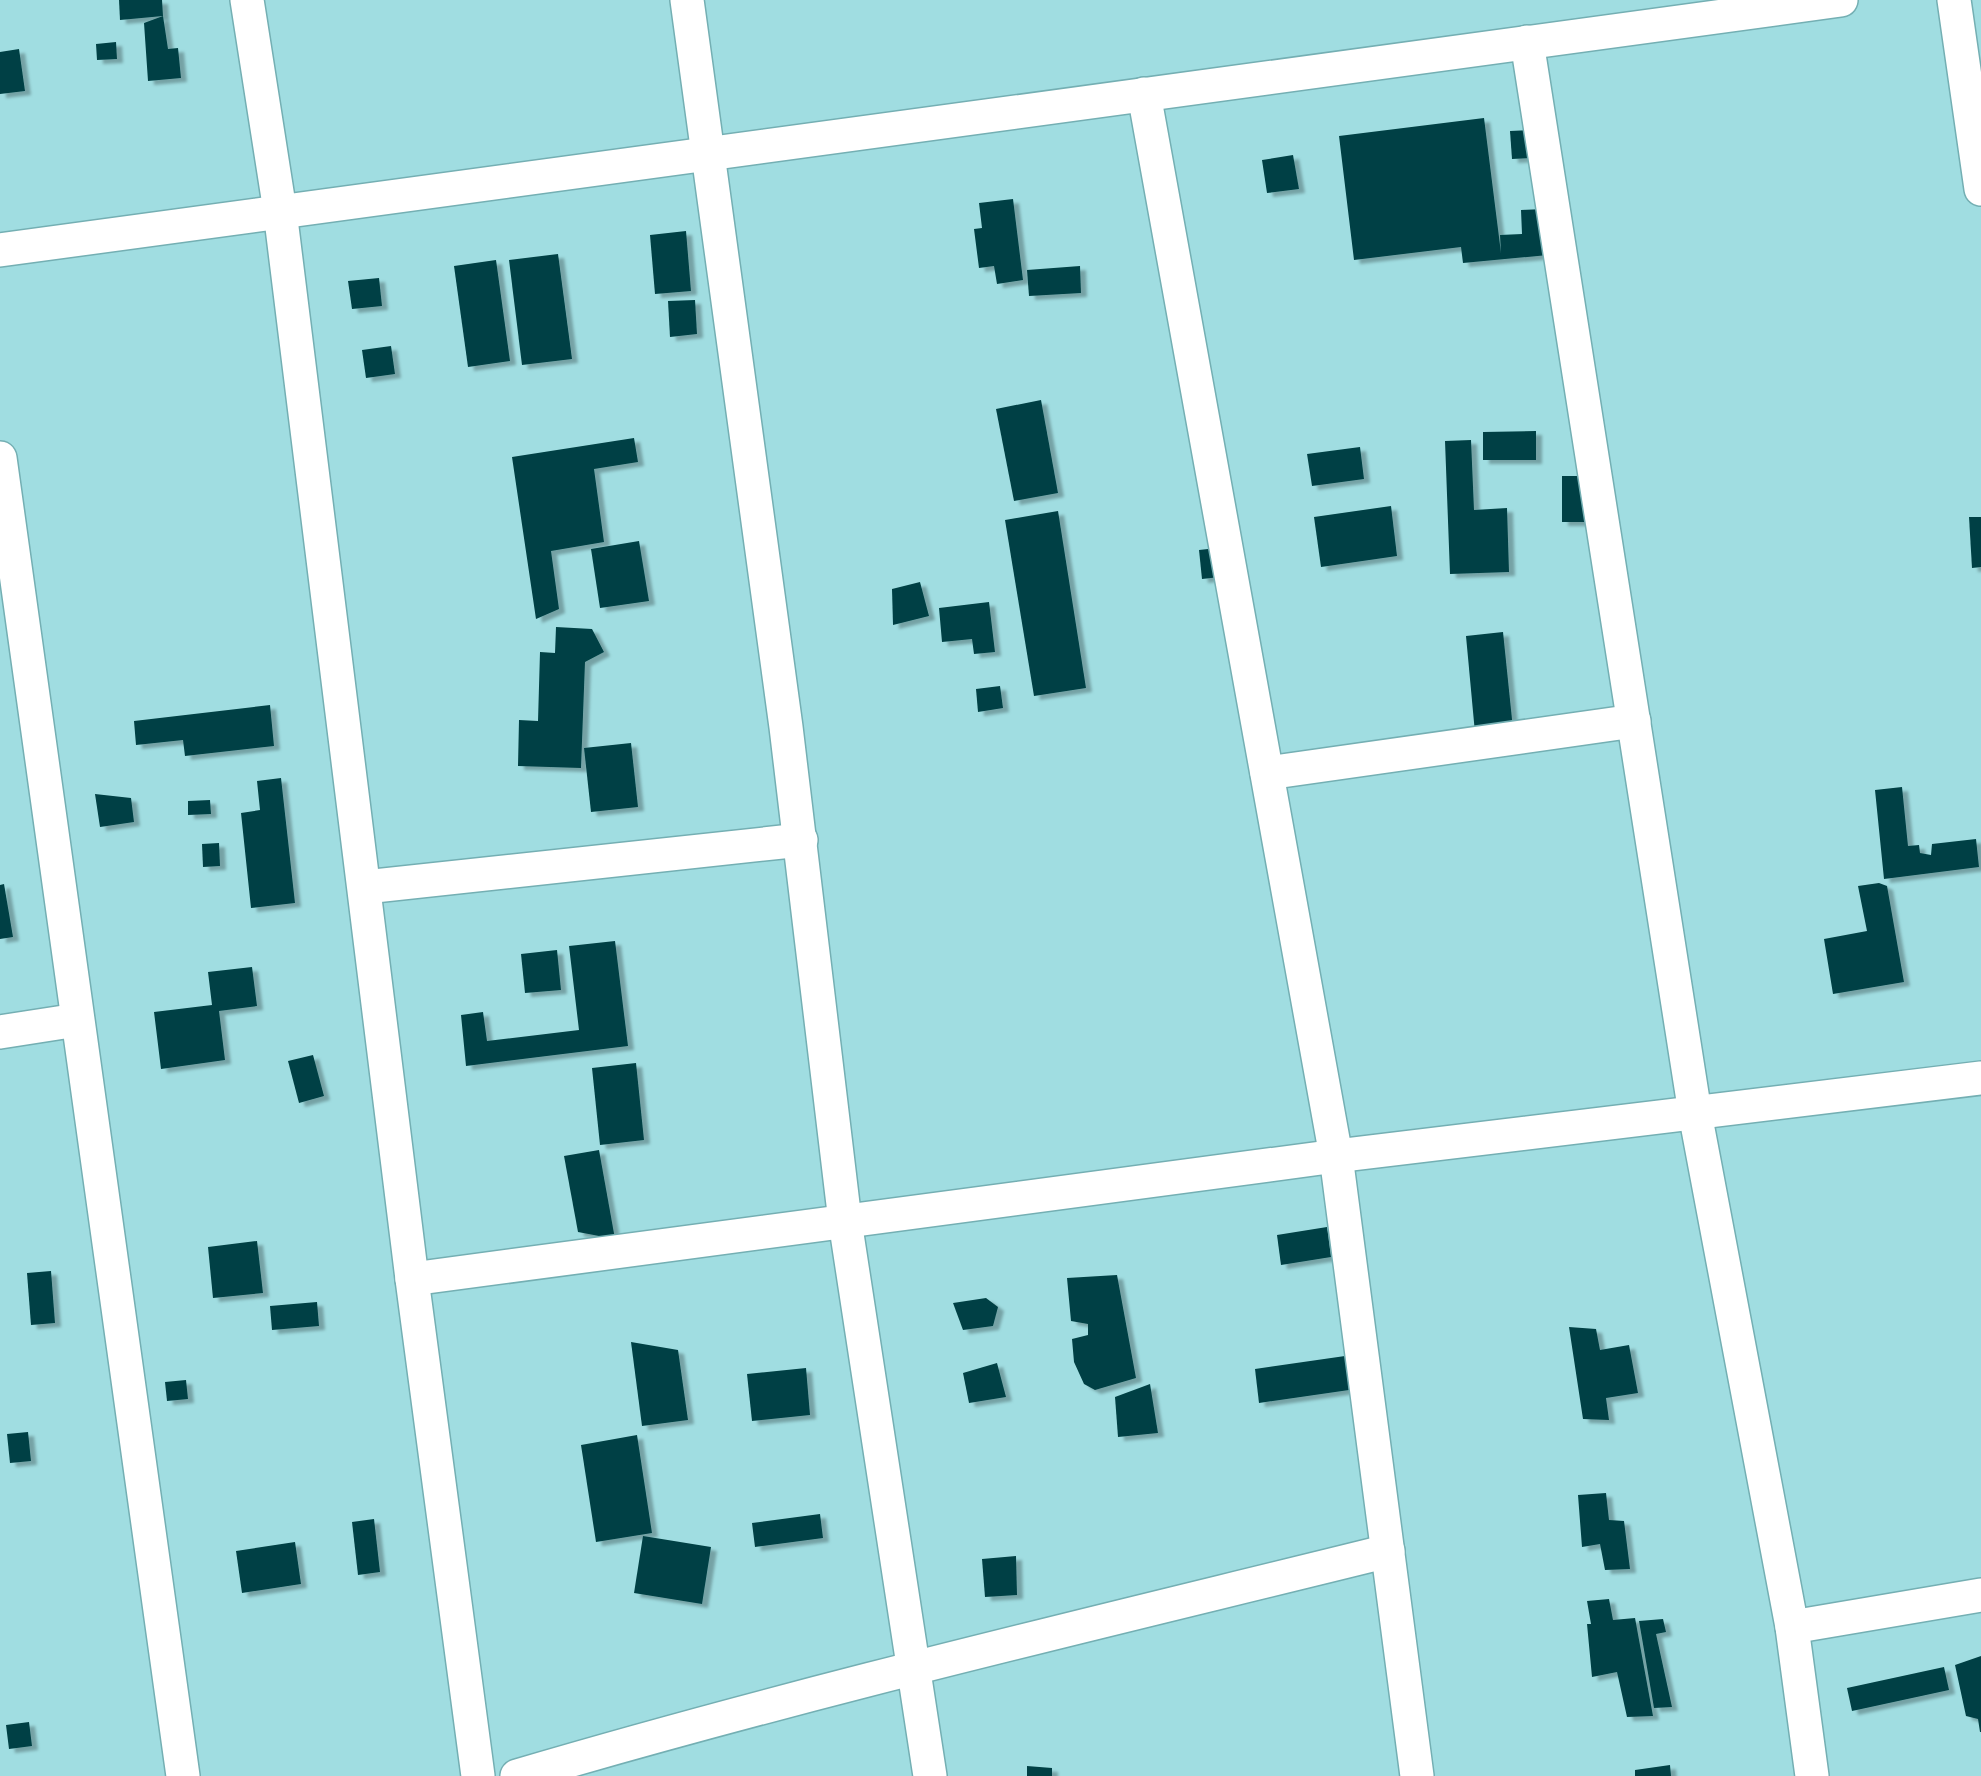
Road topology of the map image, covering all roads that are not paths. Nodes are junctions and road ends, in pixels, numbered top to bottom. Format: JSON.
{"nodes":[{"id":1,"x":247,"y":0,"type":"edge"},
{"id":2,"x":687,"y":0,"type":"edge"},
{"id":3,"x":1841,"y":0,"type":"edge"},
{"id":4,"x":1954,"y":0,"type":"edge"},
{"id":5,"x":1527,"y":42,"type":"junction"},
{"id":6,"x":1144,"y":94,"type":"junction"},
{"id":7,"x":708,"y":152,"type":"junction"},
{"id":8,"x":1981,"y":189,"type":"edge"},
{"id":9,"x":280,"y":211,"type":"junction"},
{"id":10,"x":0,"y":250,"type":"edge"},
{"id":11,"x":0,"y":458,"type":"edge"},
{"id":12,"x":1634,"y":721,"type":"junction"},
{"id":13,"x":1267,"y":773,"type":"junction"},
{"id":14,"x":801,"y":840,"type":"junction"},
{"id":15,"x":365,"y":887,"type":"junction"},
{"id":16,"x":77,"y":1020,"type":"junction"},
{"id":17,"x":0,"y":1032,"type":"edge"},
{"id":18,"x":1981,"y":1078,"type":"edge"},
{"id":19,"x":1695,"y":1113,"type":"junction"},
{"id":20,"x":1336,"y":1156,"type":"junction"},
{"id":21,"x":845,"y":1221,"type":"junction"},
{"id":22,"x":412,"y":1279,"type":"junction"},
{"id":23,"x":1389,"y":1551,"type":"junction"},
{"id":24,"x":1981,"y":1595,"type":"edge"},
{"id":25,"x":1792,"y":1627,"type":"junction"},
{"id":26,"x":915,"y":1667,"type":"junction"},
{"id":27,"x":183,"y":1776,"type":"edge"},
{"id":28,"x":478,"y":1776,"type":"edge"},
{"id":29,"x":517,"y":1776,"type":"edge"},
{"id":30,"x":930,"y":1776,"type":"edge"},
{"id":31,"x":1417,"y":1776,"type":"edge"},
{"id":32,"x":1812,"y":1776,"type":"edge"}],
"edges":[{"from":1,"to":9,"type":"street"},
{"from":2,"to":7,"type":"street"},
{"from":3,"to":5,"type":"street"},
{"from":4,"to":8,"type":"street"},
{"from":5,"to":6,"type":"street"},
{"from":5,"to":12,"type":"street"},
{"from":6,"to":7,"type":"street"},
{"from":6,"to":13,"type":"street"},
{"from":7,"to":9,"type":"street"},
{"from":7,"to":14,"type":"street"},
{"from":9,"to":10,"type":"street"},
{"from":9,"to":15,"type":"street"},
{"from":11,"to":16,"type":"street"},
{"from":12,"to":13,"type":"street"},
{"from":12,"to":19,"type":"street"},
{"from":13,"to":20,"type":"street"},
{"from":14,"to":15,"type":"street"},
{"from":14,"to":21,"type":"street"},
{"from":15,"to":22,"type":"street"},
{"from":16,"to":17,"type":"street"},
{"from":16,"to":27,"type":"street"},
{"from":18,"to":19,"type":"street"},
{"from":19,"to":20,"type":"street"},
{"from":19,"to":25,"type":"street"},
{"from":20,"to":21,"type":"street"},
{"from":20,"to":23,"type":"street"},
{"from":21,"to":22,"type":"street"},
{"from":21,"to":26,"type":"street"},
{"from":22,"to":28,"type":"street"},
{"from":23,"to":26,"type":"street"},
{"from":23,"to":31,"type":"street"},
{"from":24,"to":25,"type":"street"},
{"from":25,"to":32,"type":"street"},
{"from":26,"to":29,"type":"street"},
{"from":26,"to":30,"type":"street"}]}
